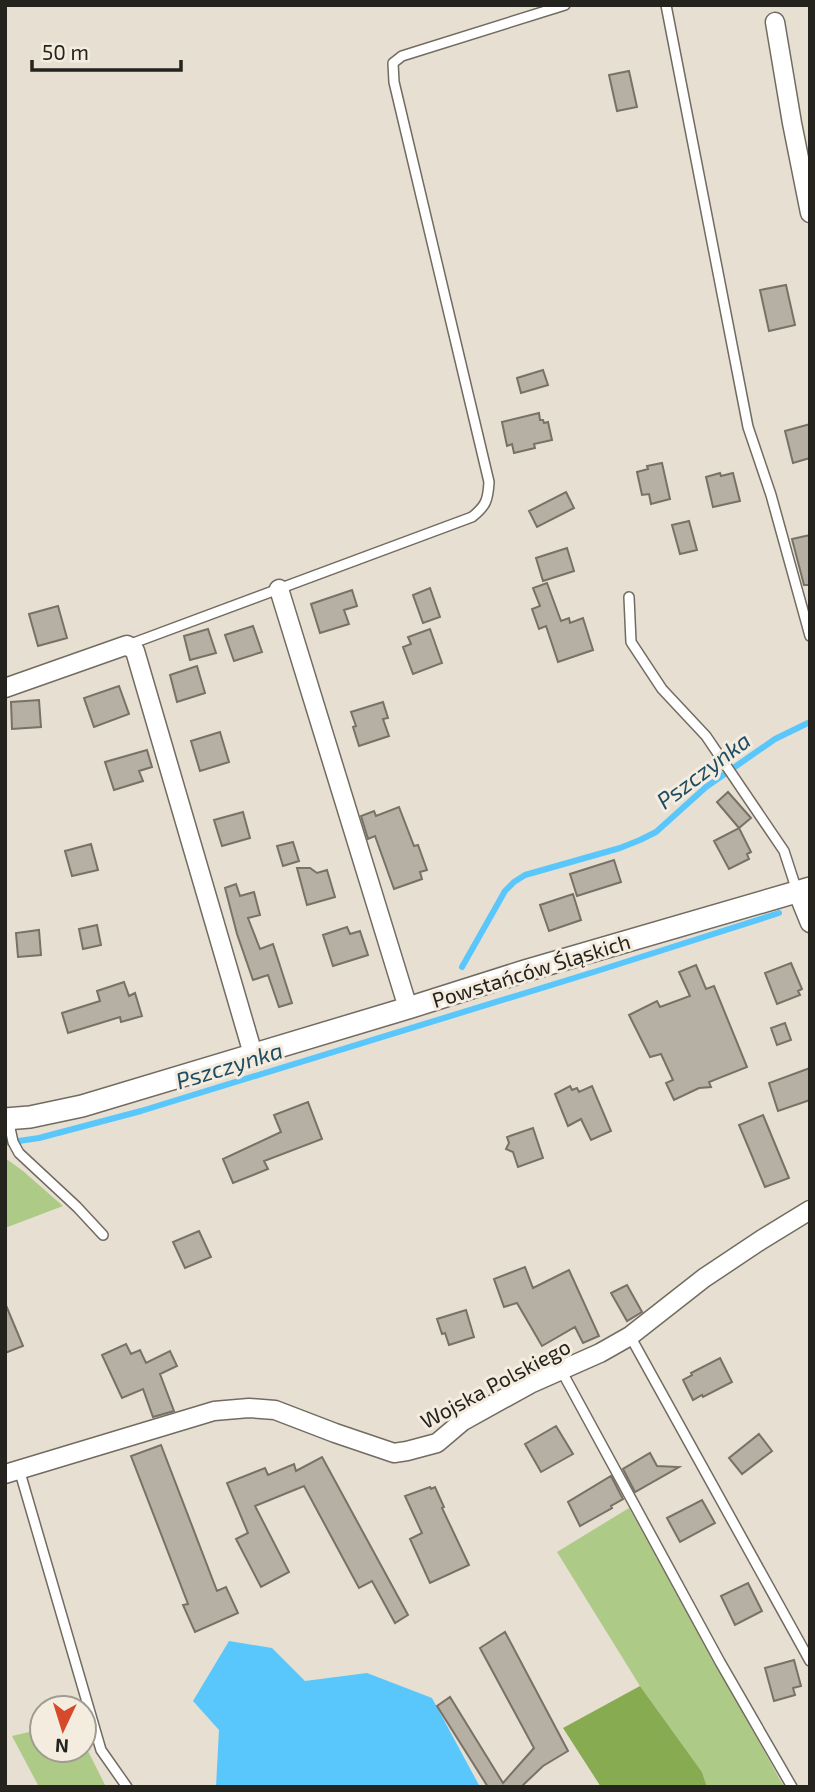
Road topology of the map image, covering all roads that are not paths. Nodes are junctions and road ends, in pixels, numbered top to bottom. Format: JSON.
{"nodes":[{"id":1,"x":565,"y":5,"type":"edge"},
{"id":2,"x":666,"y":5,"type":"edge"},
{"id":3,"x":775,"y":22,"type":"dead end"},
{"id":4,"x":810,"y":212,"type":"edge"},
{"id":5,"x":279,"y":589,"type":"junction"},
{"id":6,"x":629,"y":597,"type":"dead end"},
{"id":7,"x":810,"y":636,"type":"edge"},
{"id":8,"x":127,"y":645,"type":"junction"},
{"id":9,"x":5,"y":688,"type":"edge"},
{"id":10,"x":804,"y":889,"type":"edge"},
{"id":11,"x":810,"y":923,"type":"edge"},
{"id":12,"x":408,"y":1008,"type":"junction"},
{"id":13,"x":253,"y":1054,"type":"junction"},
{"id":14,"x":6,"y":1119,"type":"edge"},
{"id":15,"x":810,"y":1210,"type":"edge"},
{"id":16,"x":103,"y":1235,"type":"dead end"},
{"id":17,"x":630,"y":1336,"type":"junction"},
{"id":18,"x":561,"y":1370,"type":"junction"},
{"id":19,"x":12,"y":1471,"type":"edge"},
{"id":20,"x":810,"y":1661,"type":"edge"},
{"id":21,"x":127,"y":1787,"type":"edge"},
{"id":22,"x":792,"y":1787,"type":"edge"}],
"edges":[{"from":1,"to":5,"type":"lane"},
{"from":2,"to":7,"type":"lane"},
{"from":3,"to":4,"type":"street"},
{"from":5,"to":8,"type":"lane"},
{"from":5,"to":12,"type":"street"},
{"from":6,"to":10,"type":"lane"},
{"from":8,"to":9,"type":"street"},
{"from":8,"to":13,"type":"street"},
{"from":10,"to":11,"type":"street"},
{"from":10,"to":12,"type":"street","name":"Powstańców Śląskich"},
{"from":12,"to":13,"type":"street","name":"Powstańców Śląskich"},
{"from":13,"to":14,"type":"street","name":"Powstańców Śląskich"},
{"from":14,"to":16,"type":"lane"},
{"from":15,"to":17,"type":"street","name":"Wojska Polskiego"},
{"from":17,"to":18,"type":"street","name":"Wojska Polskiego"},
{"from":17,"to":20,"type":"lane"},
{"from":18,"to":19,"type":"street","name":"Wojska Polskiego"},
{"from":18,"to":22,"type":"lane"},
{"from":19,"to":21,"type":"lane"}]}
